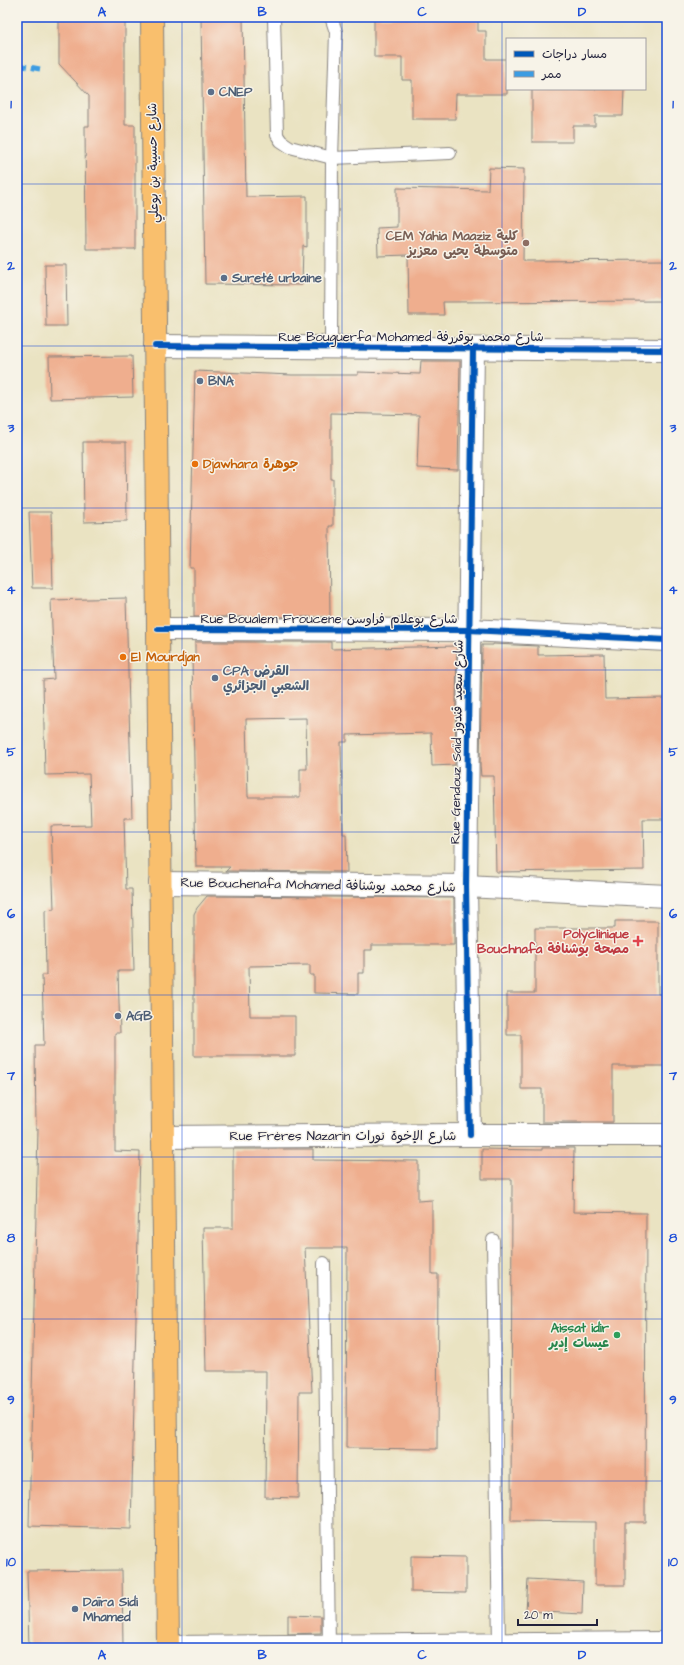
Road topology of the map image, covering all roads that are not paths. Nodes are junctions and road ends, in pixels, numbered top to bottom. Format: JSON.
{"nodes":[{"id":1,"x":152,"y":17,"type":"edge"},
{"id":2,"x":274,"y":17,"type":"edge"},
{"id":3,"x":331,"y":17,"type":"edge"},
{"id":4,"x":450,"y":153,"type":"dead end"},
{"id":5,"x":332,"y":158,"type":"junction"},
{"id":6,"x":155,"y":346,"type":"junction"},
{"id":7,"x":331,"y":348,"type":"junction"},
{"id":8,"x":474,"y":349,"type":"junction"},
{"id":9,"x":667,"y":350,"type":"edge"},
{"id":10,"x":158,"y":629,"type":"junction"},
{"id":11,"x":469,"y":630,"type":"junction"},
{"id":12,"x":667,"y":640,"type":"edge"},
{"id":13,"x":160,"y":883,"type":"junction"},
{"id":14,"x":466,"y":886,"type":"junction"},
{"id":15,"x":667,"y":896,"type":"edge"},
{"id":16,"x":470,"y":1135,"type":"junction"},
{"id":17,"x":667,"y":1135,"type":"edge"},
{"id":18,"x":162,"y":1137,"type":"junction"},
{"id":19,"x":493,"y":1240,"type":"dead end"},
{"id":20,"x":324,"y":1264,"type":"dead end"},
{"id":21,"x":667,"y":1643,"type":"edge"},
{"id":22,"x":486,"y":1646,"type":"edge"},
{"id":23,"x":168,"y":1647,"type":"edge"},
{"id":24,"x":329,"y":1647,"type":"junction"}],
"edges":[{"from":1,"to":6,"type":"main road","name":"شارع حسيبة بن بوعلي"},
{"from":2,"to":5,"type":"lane"},
{"from":3,"to":5,"type":"lane"},
{"from":4,"to":5,"type":"lane"},
{"from":5,"to":7,"type":"lane"},
{"from":6,"to":7,"type":"street","name":"Rue Bouguerfa Mohamed شارع محمد بوقررفة"},
{"from":6,"to":10,"type":"main road","name":"شارع حسيبة بن بوعلي"},
{"from":7,"to":8,"type":"street","name":"Rue Bouguerfa Mohamed شارع محمد بوقررفة"},
{"from":8,"to":9,"type":"street","name":"Rue Bouguerfa Mohamed شارع محمد بوقررفة"},
{"from":8,"to":11,"type":"street","name":"Rue Gendouz Saïd شارع سعيد قندوز"},
{"from":10,"to":11,"type":"street","name":"Rue Boualem Froucene شارع بوعلام فراوسن"},
{"from":10,"to":13,"type":"main road","name":"شارع حسيبة بن بوعلي"},
{"from":11,"to":12,"type":"street","name":"Rue Boualem Froucene شارع بوعلام فراوسن"},
{"from":11,"to":14,"type":"street","name":"Rue Gendouz Saïd شارع سعيد قندوز"},
{"from":13,"to":14,"type":"street","name":"Rue Bouchenafa Mohamed شارع محمد بوشنافة"},
{"from":13,"to":18,"type":"main road","name":"شارع حسيبة بن بوعلي"},
{"from":14,"to":15,"type":"street","name":"Rue Bouchenafa Mohamed شارع محمد بوشنافة"},
{"from":14,"to":16,"type":"street","name":"Rue Gendouz Saïd شارع سعيد قندوز"},
{"from":16,"to":17,"type":"street","name":"Rue Frères Nazarin شارع الإخوة نورات"},
{"from":16,"to":18,"type":"street","name":"Rue Frères Nazarin شارع الإخوة نورات"},
{"from":18,"to":23,"type":"main road","name":"شارع حسيبة بن بوعلي"},
{"from":19,"to":22,"type":"lane"},
{"from":20,"to":24,"type":"lane"},
{"from":21,"to":22,"type":"street"},
{"from":22,"to":24,"type":"street"},
{"from":23,"to":24,"type":"street"}]}
